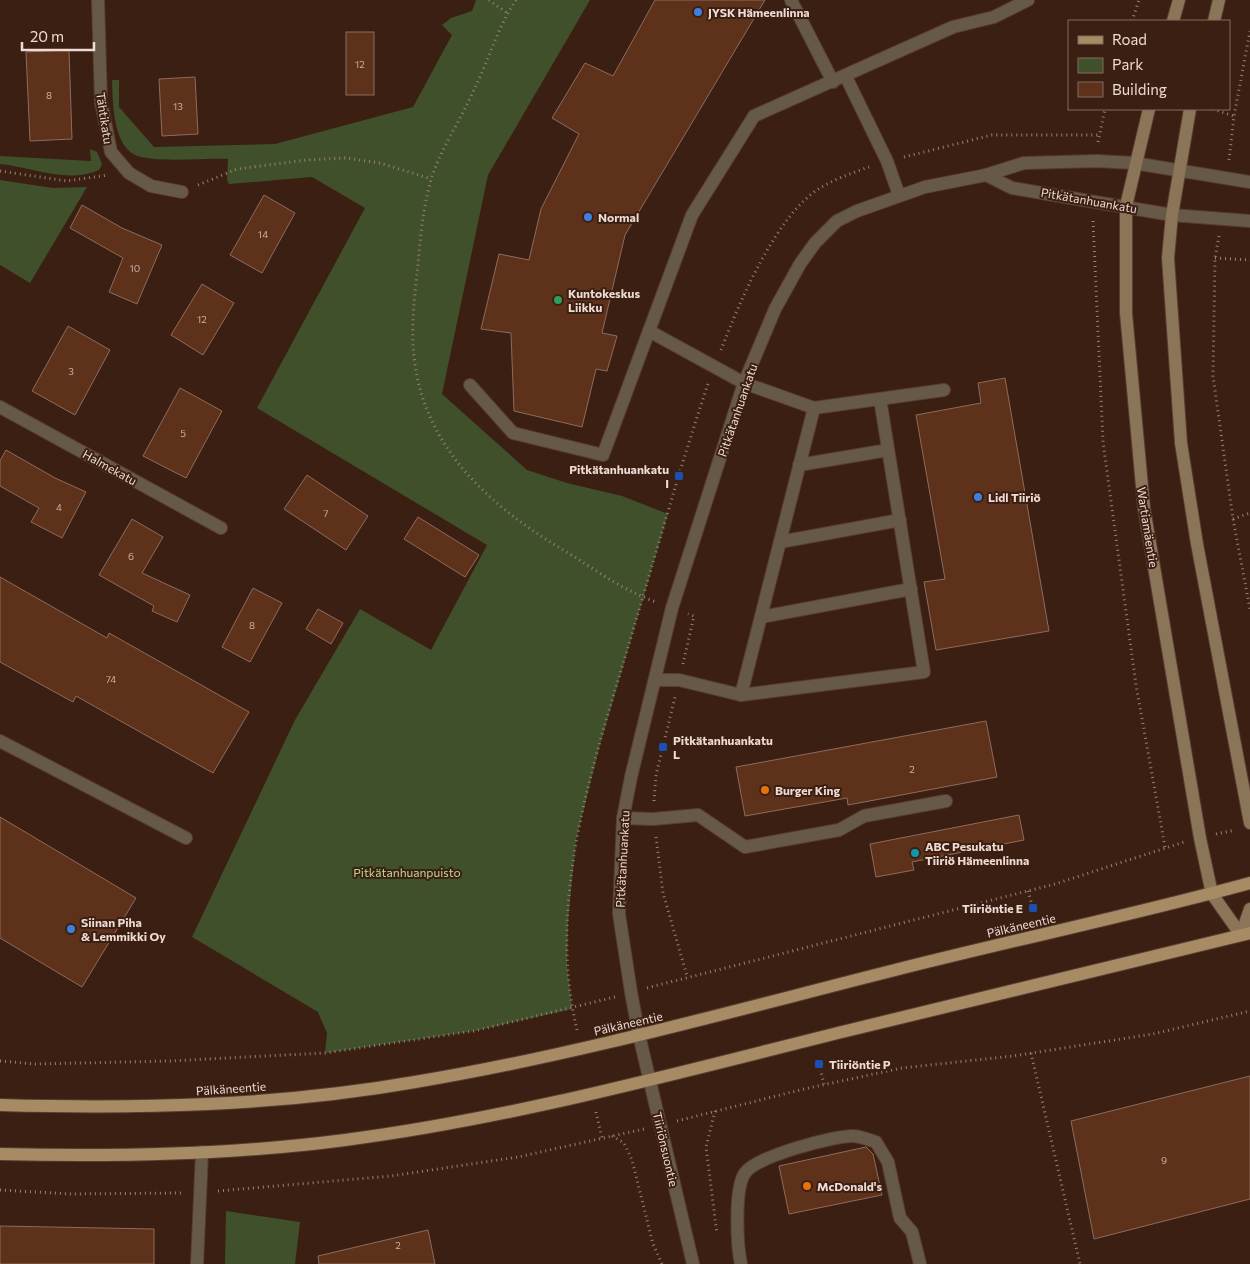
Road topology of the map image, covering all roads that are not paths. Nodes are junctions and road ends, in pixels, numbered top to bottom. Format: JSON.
{"nodes":[{"id":1,"x":98,"y":0,"type":"edge"},
{"id":2,"x":792,"y":0,"type":"edge"},
{"id":3,"x":1028,"y":0,"type":"edge"},
{"id":4,"x":1179,"y":0,"type":"edge"},
{"id":5,"x":1219,"y":0,"type":"edge"},
{"id":6,"x":1172,"y":20,"type":"edge"},
{"id":7,"x":1214,"y":20,"type":"edge"},
{"id":8,"x":846,"y":77,"type":"junction"},
{"id":9,"x":834,"y":82,"type":"junction"},
{"id":10,"x":1149,"y":110,"type":"edge"},
{"id":11,"x":1190,"y":110,"type":"edge"},
{"id":12,"x":1134,"y":163,"type":"junction"},
{"id":13,"x":1180,"y":169,"type":"junction"},
{"id":14,"x":986,"y":176,"type":"junction"},
{"id":15,"x":1250,"y":182,"type":"edge"},
{"id":16,"x":182,"y":192,"type":"road end"},
{"id":17,"x":900,"y":195,"type":"junction"},
{"id":18,"x":1126,"y":206,"type":"junction"},
{"id":19,"x":1172,"y":215,"type":"junction"},
{"id":20,"x":1250,"y":221,"type":"edge"},
{"id":21,"x":649,"y":332,"type":"junction"},
{"id":22,"x":744,"y":383,"type":"junction"},
{"id":23,"x":470,"y":386,"type":"dead end"},
{"id":24,"x":944,"y":390,"type":"dead end"},
{"id":25,"x":880,"y":399,"type":"junction"},
{"id":26,"x":0,"y":407,"type":"edge"},
{"id":27,"x":814,"y":408,"type":"junction"},
{"id":28,"x":888,"y":450,"type":"junction"},
{"id":29,"x":799,"y":466,"type":"junction"},
{"id":30,"x":900,"y":520,"type":"junction"},
{"id":31,"x":221,"y":528,"type":"dead end"},
{"id":32,"x":780,"y":542,"type":"junction"},
{"id":33,"x":910,"y":589,"type":"junction"},
{"id":34,"x":761,"y":617,"type":"junction"},
{"id":35,"x":655,"y":680,"type":"junction"},
{"id":36,"x":741,"y":695,"type":"junction"},
{"id":37,"x":0,"y":741,"type":"edge"},
{"id":38,"x":946,"y":801,"type":"dead end"},
{"id":39,"x":623,"y":818,"type":"junction"},
{"id":40,"x":1250,"y":823,"type":"edge"},
{"id":41,"x":186,"y":838,"type":"dead end"},
{"id":42,"x":1250,"y":883,"type":"edge"},
{"id":43,"x":1212,"y":894,"type":"junction"},
{"id":44,"x":1250,"y":909,"type":"edge"},
{"id":45,"x":1245,"y":934,"type":"edge"},
{"id":46,"x":639,"y":1035,"type":"junction"},
{"id":47,"x":649,"y":1080,"type":"junction"},
{"id":48,"x":0,"y":1106,"type":"edge"},
{"id":49,"x":202,"y":1152,"type":"junction"},
{"id":50,"x":0,"y":1154,"type":"edge"},
{"id":51,"x":197,"y":1264,"type":"edge"},
{"id":52,"x":692,"y":1264,"type":"edge"},
{"id":53,"x":740,"y":1264,"type":"edge"},
{"id":54,"x":920,"y":1264,"type":"edge"}],
"edges":[{"from":1,"to":16,"type":"street","name":"Tähtikatu"},
{"from":2,"to":9,"type":"street"},
{"from":3,"to":8,"type":"street"},
{"from":4,"to":6,"type":"main road"},
{"from":5,"to":7,"type":"main road"},
{"from":8,"to":9,"type":"street"},
{"from":8,"to":17,"type":"street"},
{"from":9,"to":21,"type":"street"},
{"from":10,"to":12,"type":"main road","name":"Wartiamäentie"},
{"from":11,"to":13,"type":"main road"},
{"from":12,"to":13,"type":"street"},
{"from":12,"to":14,"type":"street"},
{"from":12,"to":18,"type":"main road","name":"Wartiamäentie"},
{"from":13,"to":15,"type":"street"},
{"from":13,"to":19,"type":"main road"},
{"from":14,"to":17,"type":"street","name":"Pitkätanhuankatu"},
{"from":14,"to":18,"type":"street","name":"Pitkätanhuankatu"},
{"from":17,"to":22,"type":"street","name":"Pitkätanhuankatu"},
{"from":18,"to":19,"type":"street","name":"Pitkätanhuankatu"},
{"from":18,"to":43,"type":"main road","name":"Wartiamäentie"},
{"from":19,"to":20,"type":"street","name":"Pitkätanhuankatu"},
{"from":19,"to":40,"type":"main road"},
{"from":21,"to":22,"type":"street"},
{"from":21,"to":23,"type":"street"},
{"from":22,"to":27,"type":"street"},
{"from":22,"to":35,"type":"street","name":"Pitkätanhuankatu"},
{"from":24,"to":25,"type":"street"},
{"from":25,"to":27,"type":"street"},
{"from":25,"to":28,"type":"street"},
{"from":26,"to":31,"type":"street","name":"Halmekatu"},
{"from":27,"to":29,"type":"street"},
{"from":28,"to":29,"type":"street"},
{"from":28,"to":30,"type":"street"},
{"from":29,"to":32,"type":"street"},
{"from":30,"to":32,"type":"street"},
{"from":30,"to":33,"type":"street"},
{"from":32,"to":34,"type":"street"},
{"from":33,"to":34,"type":"street"},
{"from":33,"to":36,"type":"street"},
{"from":34,"to":36,"type":"street"},
{"from":35,"to":36,"type":"street"},
{"from":35,"to":39,"type":"street","name":"Pitkätanhuankatu"},
{"from":37,"to":41,"type":"street"},
{"from":38,"to":39,"type":"street"},
{"from":39,"to":46,"type":"street","name":"Pitkätanhuankatu"},
{"from":42,"to":43,"type":"main road","name":"Pälkäneentie"},
{"from":43,"to":45,"type":"main road","name":"Wartiamäentie"},
{"from":43,"to":46,"type":"main road","name":"Pälkäneentie"},
{"from":44,"to":45,"type":"main road"},
{"from":45,"to":47,"type":"main road"},
{"from":46,"to":47,"type":"street","name":"Tiiriönsuontie"},
{"from":46,"to":48,"type":"main road","name":"Pälkäneentie"},
{"from":47,"to":49,"type":"main road"},
{"from":47,"to":52,"type":"street","name":"Tiiriönsuontie"},
{"from":49,"to":50,"type":"main road"},
{"from":49,"to":51,"type":"street"},
{"from":53,"to":54,"type":"street"}]}
